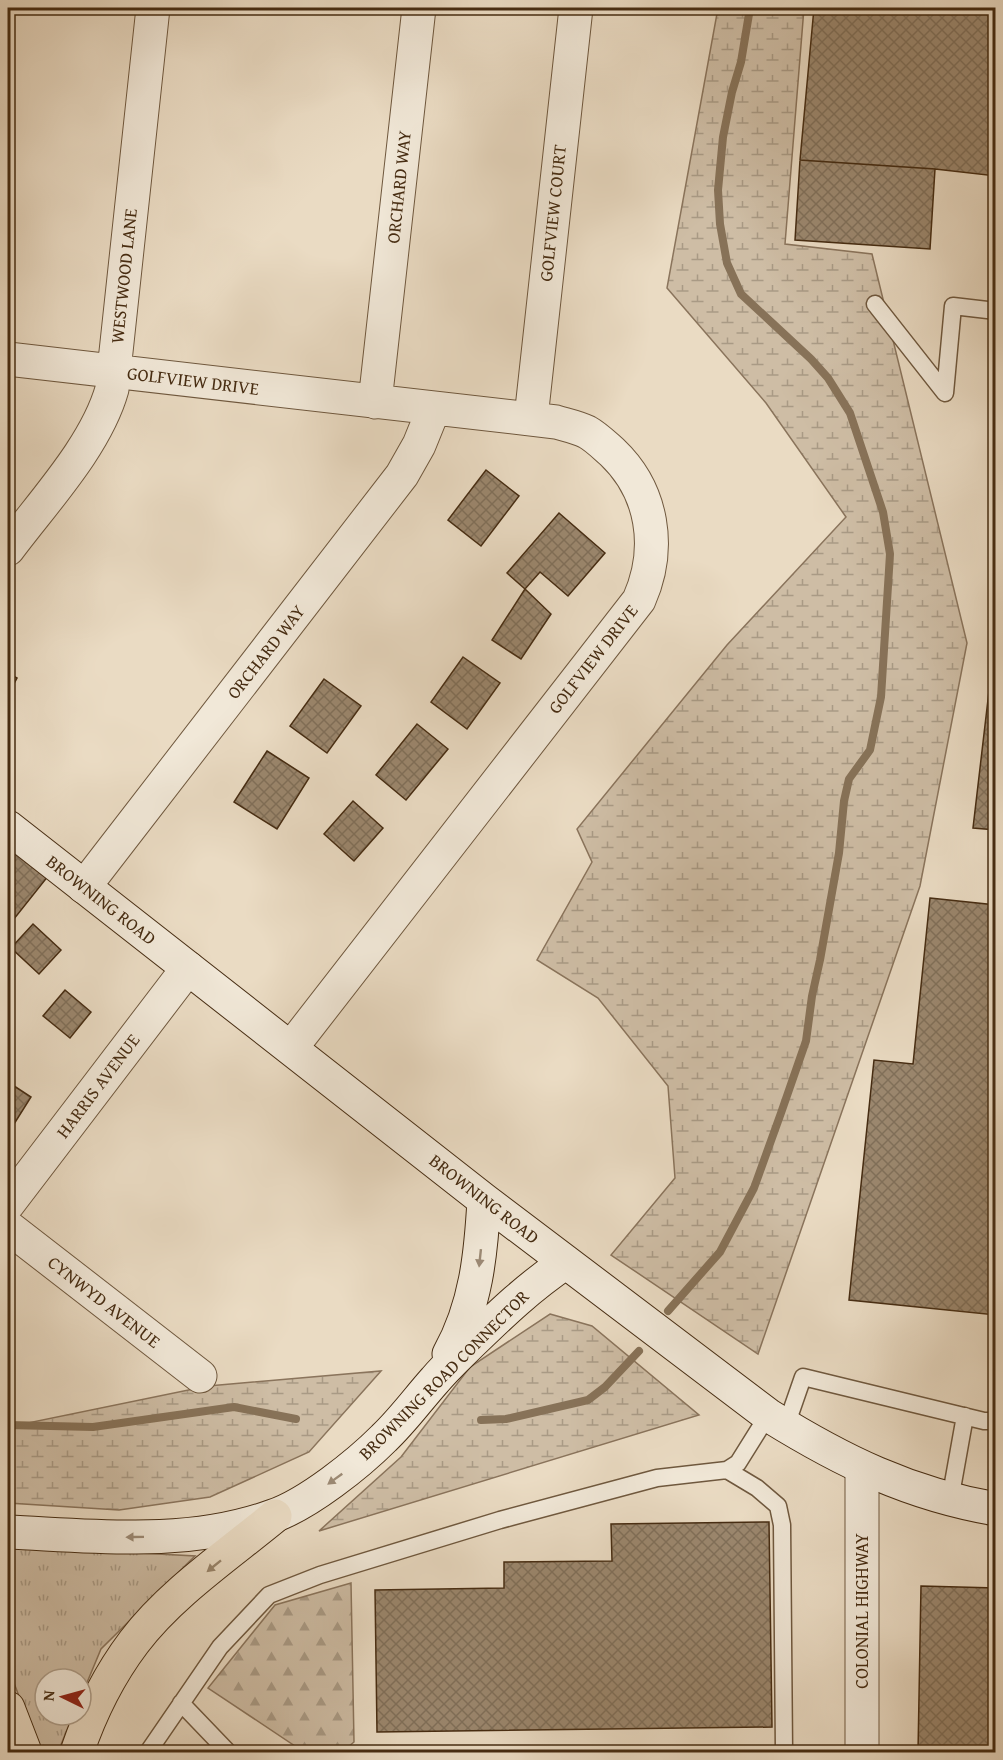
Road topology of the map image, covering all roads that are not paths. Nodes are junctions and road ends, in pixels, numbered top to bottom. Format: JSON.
{"nodes":[{"id":1,"x":153,"y":8,"type":"edge"},
{"id":2,"x":419,"y":8,"type":"edge"},
{"id":3,"x":576,"y":8,"type":"edge"},
{"id":4,"x":875,"y":304,"type":"dead end"},
{"id":5,"x":996,"y":311,"type":"edge"},
{"id":6,"x":8,"y":359,"type":"edge"},
{"id":7,"x":114,"y":372,"type":"junction"},
{"id":8,"x":375,"y":402,"type":"junction"},
{"id":9,"x":434,"y":408,"type":"junction"},
{"id":10,"x":531,"y":418,"type":"junction"},
{"id":11,"x":8,"y":549,"type":"edge"},
{"id":12,"x":8,"y":827,"type":"edge"},
{"id":13,"x":84,"y":887,"type":"junction"},
{"id":14,"x":188,"y":968,"type":"junction"},
{"id":15,"x":291,"y":1048,"type":"junction"},
{"id":16,"x":484,"y":1200,"type":"junction"},
{"id":17,"x":8,"y":1204,"type":"edge"},
{"id":18,"x":8,"y":1227,"type":"edge"},
{"id":19,"x":566,"y":1262,"type":"junction"},
{"id":20,"x":200,"y":1376,"type":"dead end"},
{"id":21,"x":436,"y":1379,"type":"junction"},
{"id":22,"x":965,"y":1416,"type":"junction"},
{"id":23,"x":777,"y":1421,"type":"junction"},
{"id":24,"x":996,"y":1421,"type":"edge"},
{"id":25,"x":862,"y":1469,"type":"junction"},
{"id":26,"x":727,"y":1470,"type":"junction"},
{"id":27,"x":950,"y":1500,"type":"junction"},
{"id":28,"x":996,"y":1509,"type":"edge"},
{"id":29,"x":275,"y":1516,"type":"junction"},
{"id":30,"x":8,"y":1532,"type":"edge"},
{"id":31,"x":181,"y":1703,"type":"junction"},
{"id":32,"x":8,"y":1708,"type":"edge"},
{"id":33,"x":25,"y":1752,"type":"edge"},
{"id":34,"x":77,"y":1752,"type":"edge"},
{"id":35,"x":148,"y":1752,"type":"edge"},
{"id":36,"x":228,"y":1752,"type":"edge"},
{"id":37,"x":784,"y":1752,"type":"edge"},
{"id":38,"x":862,"y":1752,"type":"edge"}],
"edges":[{"from":1,"to":7,"type":"street","name":"WESTWOOD LANE"},
{"from":2,"to":8,"type":"street","name":"ORCHARD WAY"},
{"from":3,"to":10,"type":"street","name":"GOLFVIEW COURT"},
{"from":4,"to":5,"type":"lane"},
{"from":6,"to":7,"type":"street","name":"GOLFVIEW DRIVE"},
{"from":7,"to":8,"type":"street","name":"GOLFVIEW DRIVE"},
{"from":7,"to":11,"type":"street","name":"WESTWOOD LANE"},
{"from":8,"to":9,"type":"street","name":"GOLFVIEW DRIVE"},
{"from":9,"to":10,"type":"street","name":"GOLFVIEW DRIVE"},
{"from":9,"to":13,"type":"street","name":"ORCHARD WAY"},
{"from":10,"to":15,"type":"street","name":"GOLFVIEW DRIVE"},
{"from":12,"to":13,"type":"street","name":"BROWNING ROAD"},
{"from":13,"to":14,"type":"street","name":"BROWNING ROAD"},
{"from":14,"to":15,"type":"street","name":"BROWNING ROAD"},
{"from":14,"to":17,"type":"street","name":"HARRIS AVENUE"},
{"from":15,"to":16,"type":"street","name":"BROWNING ROAD"},
{"from":16,"to":19,"type":"street","name":"BROWNING ROAD"},
{"from":16,"to":21,"type":"street","one_way":true},
{"from":18,"to":20,"type":"street","name":"CYNWYD AVENUE"},
{"from":19,"to":21,"type":"street","name":"BROWNING ROAD CONNECTOR"},
{"from":19,"to":23,"type":"street","name":"BROWNING ROAD"},
{"from":21,"to":29,"type":"street","name":"BROWNING ROAD CONNECTOR","one_way":true},
{"from":22,"to":23,"type":"lane"},
{"from":22,"to":24,"type":"lane"},
{"from":22,"to":27,"type":"lane"},
{"from":23,"to":25,"type":"street","name":"BROWNING ROAD"},
{"from":23,"to":26,"type":"lane"},
{"from":25,"to":27,"type":"street","name":"BROWNING ROAD"},
{"from":25,"to":38,"type":"street","name":"COLONIAL HIGHWAY"},
{"from":26,"to":31,"type":"lane"},
{"from":26,"to":37,"type":"lane"},
{"from":27,"to":28,"type":"street","name":"BROWNING ROAD"},
{"from":29,"to":30,"type":"street","name":"BROWNING ROAD CONNECTOR","one_way":true},
{"from":29,"to":34,"type":"highway","one_way":true},
{"from":31,"to":35,"type":"lane"},
{"from":31,"to":36,"type":"lane"},
{"from":32,"to":33,"type":"highway"}]}
